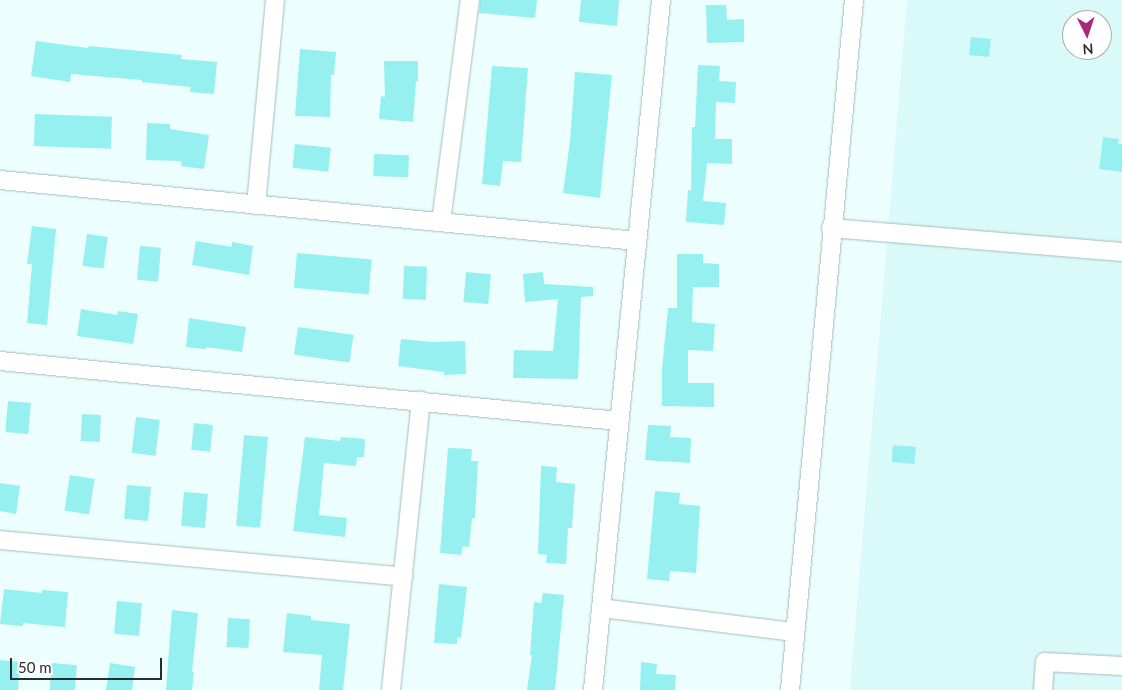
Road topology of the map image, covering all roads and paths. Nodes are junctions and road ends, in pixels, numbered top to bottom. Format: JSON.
{"nodes":[{"id":1,"x":275,"y":0,"type":"edge"},
{"id":2,"x":470,"y":0,"type":"edge"},
{"id":3,"x":660,"y":0,"type":"edge"},
{"id":4,"x":854,"y":0,"type":"edge"},
{"id":5,"x":0,"y":180,"type":"edge"},
{"id":6,"x":256,"y":205,"type":"junction"},
{"id":7,"x":442,"y":222,"type":"junction"},
{"id":8,"x":832,"y":228,"type":"junction"},
{"id":9,"x":637,"y":241,"type":"junction"},
{"id":10,"x":1122,"y":252,"type":"edge"},
{"id":11,"x":0,"y":361,"type":"edge"},
{"id":12,"x":421,"y":401,"type":"junction"},
{"id":13,"x":619,"y":421,"type":"junction"},
{"id":14,"x":0,"y":540,"type":"edge"},
{"id":15,"x":403,"y":577,"type":"junction"},
{"id":16,"x":601,"y":608,"type":"junction"},
{"id":17,"x":794,"y":632,"type":"junction"},
{"id":18,"x":1122,"y":666,"type":"edge"},
{"id":19,"x":391,"y":690,"type":"edge"},
{"id":20,"x":593,"y":690,"type":"edge"},
{"id":21,"x":790,"y":690,"type":"edge"},
{"id":22,"x":1043,"y":690,"type":"edge"}],
"edges":[{"from":1,"to":6,"type":"street"},
{"from":2,"to":7,"type":"street"},
{"from":3,"to":9,"type":"street"},
{"from":4,"to":8,"type":"street"},
{"from":5,"to":6,"type":"street"},
{"from":6,"to":7,"type":"street"},
{"from":7,"to":9,"type":"street"},
{"from":8,"to":10,"type":"street"},
{"from":8,"to":17,"type":"street"},
{"from":9,"to":13,"type":"street"},
{"from":11,"to":12,"type":"street"},
{"from":12,"to":13,"type":"street"},
{"from":12,"to":15,"type":"street"},
{"from":13,"to":16,"type":"street"},
{"from":14,"to":15,"type":"street"},
{"from":15,"to":19,"type":"street"},
{"from":16,"to":17,"type":"street"},
{"from":16,"to":20,"type":"street"},
{"from":17,"to":21,"type":"street"},
{"from":18,"to":22,"type":"street"}]}
